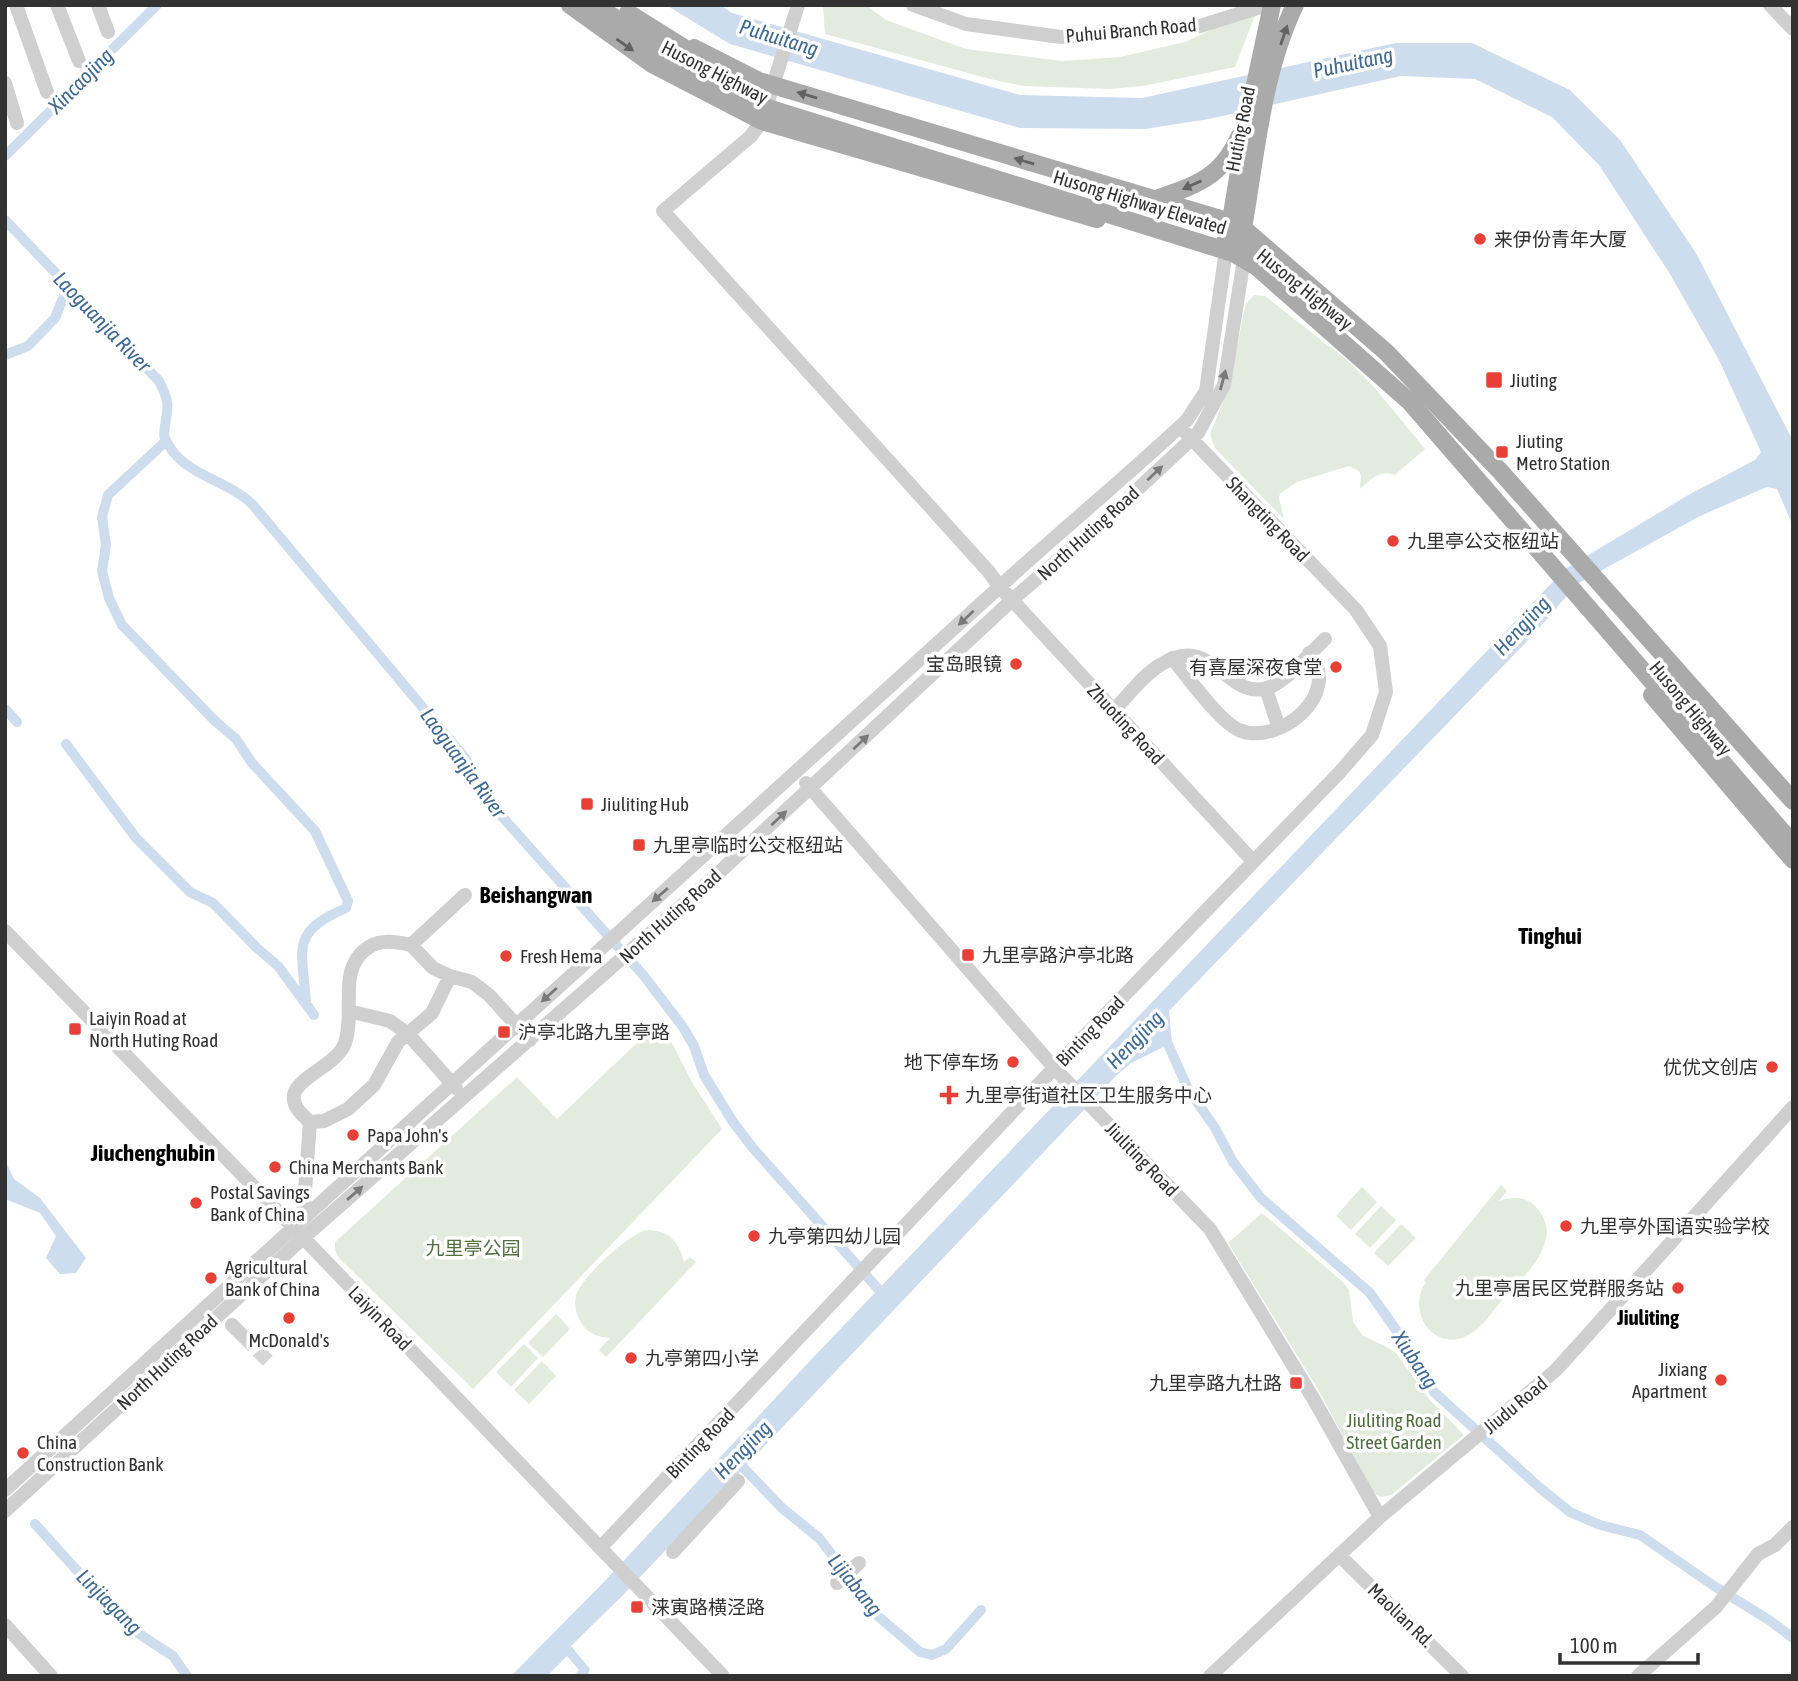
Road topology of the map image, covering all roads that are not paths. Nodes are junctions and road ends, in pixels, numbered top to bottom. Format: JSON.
{"nodes":[{"id":1,"x":15,"y":5,"type":"edge"},
{"id":2,"x":57,"y":5,"type":"edge"},
{"id":3,"x":98,"y":5,"type":"edge"},
{"id":4,"x":570,"y":5,"type":"edge"},
{"id":5,"x":596,"y":5,"type":"edge"},
{"id":6,"x":616,"y":5,"type":"edge"},
{"id":7,"x":631,"y":5,"type":"edge"},
{"id":8,"x":798,"y":5,"type":"edge"},
{"id":9,"x":913,"y":5,"type":"edge"},
{"id":10,"x":1269,"y":5,"type":"edge"},
{"id":11,"x":1295,"y":5,"type":"edge"},
{"id":12,"x":1770,"y":5,"type":"edge"},
{"id":13,"x":5,"y":9,"type":"edge"},
{"id":14,"x":1793,"y":29,"type":"edge"},
{"id":15,"x":108,"y":32,"type":"dead end"},
{"id":16,"x":79,"y":61,"type":"dead end"},
{"id":17,"x":1266,"y":65,"type":"junction"},
{"id":18,"x":5,"y":83,"type":"edge"},
{"id":19,"x":773,"y":85,"type":"junction"},
{"id":20,"x":47,"y":92,"type":"dead end"},
{"id":21,"x":1255,"y":117,"type":"junction"},
{"id":22,"x":762,"y":121,"type":"junction"},
{"id":23,"x":17,"y":123,"type":"dead end"},
{"id":24,"x":1153,"y":200,"type":"junction"},
{"id":25,"x":1237,"y":225,"type":"junction"},
{"id":26,"x":1225,"y":257,"type":"junction"},
{"id":27,"x":1243,"y":265,"type":"junction"},
{"id":28,"x":1181,"y":426,"type":"junction"},
{"id":29,"x":1191,"y":439,"type":"junction"},
{"id":30,"x":1000,"y":587,"type":"junction"},
{"id":31,"x":1012,"y":600,"type":"junction"},
{"id":32,"x":1356,"y":610,"type":"joint"},
{"id":33,"x":1325,"y":639,"type":"dead end"},
{"id":34,"x":1309,"y":653,"type":"junction"},
{"id":35,"x":1172,"y":659,"type":"junction"},
{"id":36,"x":1266,"y":689,"type":"junction"},
{"id":37,"x":1113,"y":711,"type":"junction"},
{"id":38,"x":1279,"y":728,"type":"junction"},
{"id":39,"x":798,"y":773,"type":"junction"},
{"id":40,"x":811,"y":788,"type":"junction"},
{"id":41,"x":1793,"y":801,"type":"edge"},
{"id":42,"x":1793,"y":825,"type":"edge"},
{"id":43,"x":1793,"y":844,"type":"edge"},
{"id":44,"x":1252,"y":860,"type":"junction"},
{"id":45,"x":1793,"y":860,"type":"edge"},
{"id":46,"x":466,"y":895,"type":"dead end"},
{"id":47,"x":5,"y":931,"type":"edge"},
{"id":48,"x":411,"y":945,"type":"junction"},
{"id":49,"x":450,"y":976,"type":"junction"},
{"id":50,"x":349,"y":1011,"type":"junction"},
{"id":51,"x":516,"y":1024,"type":"junction"},
{"id":52,"x":408,"y":1034,"type":"junction"},
{"id":53,"x":530,"y":1040,"type":"junction"},
{"id":54,"x":1054,"y":1068,"type":"junction"},
{"id":55,"x":451,"y":1083,"type":"junction"},
{"id":56,"x":464,"y":1097,"type":"junction"},
{"id":57,"x":1793,"y":1107,"type":"edge"},
{"id":58,"x":310,"y":1122,"type":"junction"},
{"id":59,"x":298,"y":1222,"type":"junction"},
{"id":60,"x":303,"y":1238,"type":"junction"},
{"id":61,"x":232,"y":1325,"type":"dead end"},
{"id":62,"x":243,"y":1336,"type":"tunnel mouth"},
{"id":63,"x":738,"y":1481,"type":"dead end"},
{"id":64,"x":5,"y":1490,"type":"edge"},
{"id":65,"x":5,"y":1511,"type":"edge"},
{"id":66,"x":1380,"y":1517,"type":"junction"},
{"id":67,"x":1793,"y":1527,"type":"edge"},
{"id":68,"x":600,"y":1548,"type":"junction"},
{"id":69,"x":673,"y":1552,"type":"dead end"},
{"id":70,"x":1339,"y":1555,"type":"junction"},
{"id":71,"x":859,"y":1563,"type":"dead end"},
{"id":72,"x":837,"y":1583,"type":"dead end"},
{"id":73,"x":5,"y":1625,"type":"edge"},
{"id":74,"x":51,"y":1676,"type":"edge"},
{"id":75,"x":723,"y":1676,"type":"edge"},
{"id":76,"x":1210,"y":1676,"type":"edge"},
{"id":77,"x":1462,"y":1676,"type":"edge"},
{"id":78,"x":1638,"y":1676,"type":"edge"}],
"edges":[{"from":1,"to":13,"type":"street"},
{"from":1,"to":20,"type":"street"},
{"from":2,"to":16,"type":"street"},
{"from":3,"to":15,"type":"street"},
{"from":4,"to":22,"type":"main road","name":"Husong Highway","one_way":true},
{"from":5,"to":43,"type":"main road","name":"Husong Highway Elevated","bridge":true},
{"from":6,"to":42,"type":"main road","name":"Husong Highway Elevated","bridge":true},
{"from":7,"to":19,"type":"main road","name":"Husong Highway"},
{"from":8,"to":19,"type":"street"},
{"from":9,"to":10,"type":"street","name":"Puhui Branch Road"},
{"from":10,"to":17,"type":"main road","name":"Huting Road"},
{"from":17,"to":11,"type":"main road","name":"Huting Road","one_way":true},
{"from":12,"to":14,"type":"street"},
{"from":17,"to":21,"type":"main road","name":"Huting Road"},
{"from":18,"to":23,"type":"street"},
{"from":19,"to":22,"type":"street"},
{"from":24,"to":19,"type":"main road","name":"Husong Highway","one_way":true},
{"from":21,"to":24,"type":"main road","one_way":true},
{"from":21,"to":25,"type":"main road","name":"Huting Road"},
{"from":22,"to":26,"type":"main road","name":"Husong Highway"},
{"from":22,"to":30,"type":"street","name":"Zhuoting Road"},
{"from":24,"to":25,"type":"main road","name":"Husong Highway"},
{"from":25,"to":26,"type":"main road","name":"Huting Road"},
{"from":25,"to":27,"type":"main road","name":"Huting Road"},
{"from":25,"to":41,"type":"main road","name":"Husong Highway"},
{"from":26,"to":27,"type":"main road","name":"Husong Highway"},
{"from":26,"to":28,"type":"street","name":"North Huting Road"},
{"from":29,"to":27,"type":"street","name":"North Huting Road","one_way":true},
{"from":27,"to":45,"type":"main road","name":"Husong Highway","bridge":true},
{"from":28,"to":29,"type":"street","name":"Shangting Road"},
{"from":28,"to":30,"type":"street","name":"North Huting Road"},
{"from":31,"to":29,"type":"street","name":"North Huting Road","one_way":true},
{"from":29,"to":32,"type":"street","name":"Shangting Road"},
{"from":30,"to":31,"type":"street","name":"Zhuoting Road"},
{"from":30,"to":39,"type":"street","name":"North Huting Road","one_way":true},
{"from":31,"to":37,"type":"street","name":"Zhuoting Road"},
{"from":40,"to":31,"type":"street","name":"North Huting Road","one_way":true},
{"from":32,"to":44,"type":"street","name":"Binting Road"},
{"from":33,"to":34,"type":"street"},
{"from":34,"to":36,"type":"street"},
{"from":34,"to":38,"type":"street"},
{"from":35,"to":36,"type":"street"},
{"from":35,"to":37,"type":"street"},
{"from":35,"to":38,"type":"street"},
{"from":36,"to":38,"type":"street"},
{"from":37,"to":44,"type":"street","name":"Zhuoting Road"},
{"from":39,"to":40,"type":"street","name":"Jiuliting Road"},
{"from":39,"to":51,"type":"street","name":"North Huting Road","one_way":true},
{"from":53,"to":40,"type":"street","name":"North Huting Road","one_way":true},
{"from":40,"to":54,"type":"street","name":"Jiuliting Road"},
{"from":44,"to":54,"type":"street","name":"Binting Road"},
{"from":46,"to":48,"type":"street"},
{"from":47,"to":59,"type":"street","name":"Laiyin Road"},
{"from":48,"to":49,"type":"street"},
{"from":48,"to":50,"type":"street"},
{"from":49,"to":51,"type":"street"},
{"from":49,"to":52,"type":"street"},
{"from":50,"to":52,"type":"street"},
{"from":50,"to":58,"type":"street"},
{"from":51,"to":53,"type":"street"},
{"from":51,"to":55,"type":"street","name":"North Huting Road"},
{"from":52,"to":55,"type":"street"},
{"from":52,"to":58,"type":"street"},
{"from":53,"to":56,"type":"street","name":"North Huting Road"},
{"from":54,"to":66,"type":"street","name":"Jiuliting Road"},
{"from":54,"to":68,"type":"street","name":"Binting Road"},
{"from":55,"to":56,"type":"street"},
{"from":55,"to":59,"type":"street","name":"North Huting Road"},
{"from":60,"to":56,"type":"street","name":"North Huting Road","one_way":true},
{"from":57,"to":66,"type":"street","name":"Jiudu Road"},
{"from":58,"to":59,"type":"street"},
{"from":59,"to":60,"type":"street","name":"Laiyin Road"},
{"from":59,"to":64,"type":"street","name":"North Huting Road"},
{"from":60,"to":65,"type":"street","name":"North Huting Road"},
{"from":60,"to":68,"type":"street","name":"Laiyin Road"},
{"from":61,"to":62,"type":"street"},
{"from":63,"to":69,"type":"street"},
{"from":66,"to":70,"type":"street","name":"Jiudu Road"},
{"from":67,"to":78,"type":"street"},
{"from":68,"to":75,"type":"street","name":"Laiyin Road"},
{"from":70,"to":76,"type":"street","name":"Jiudu Road"},
{"from":70,"to":77,"type":"street","name":"Maolian Rd."},
{"from":71,"to":72,"type":"street"},
{"from":73,"to":74,"type":"street"}]}
